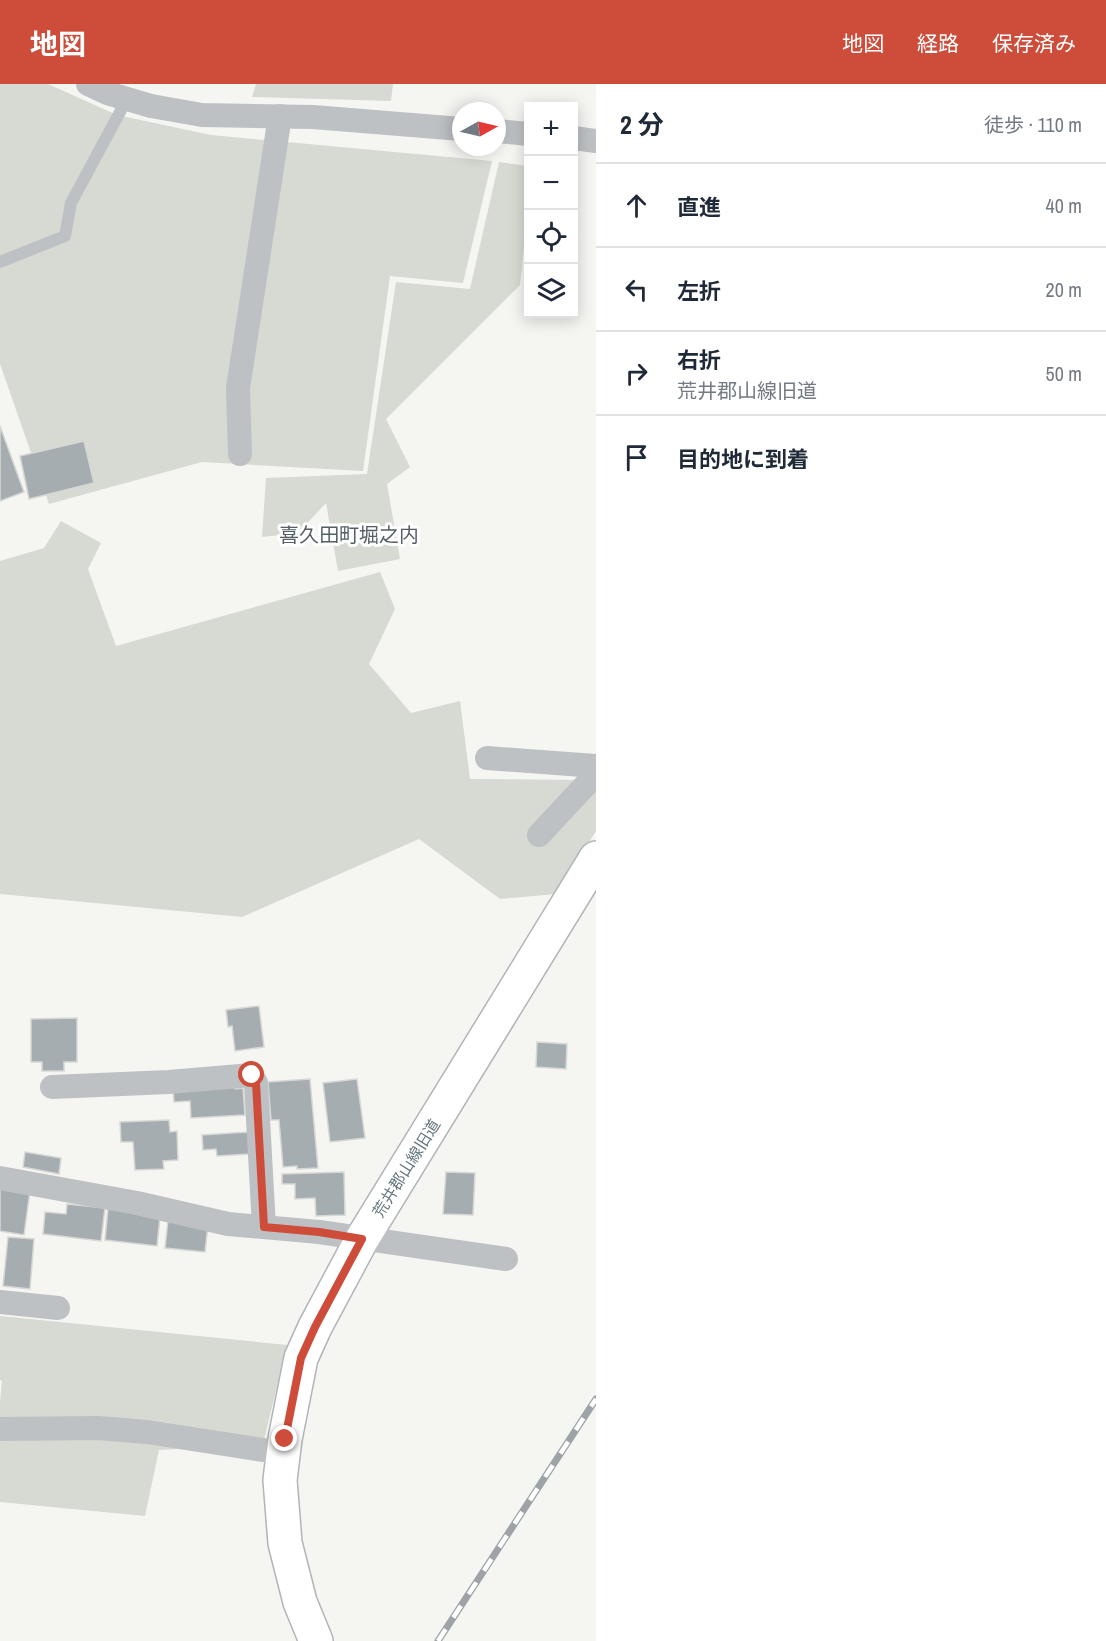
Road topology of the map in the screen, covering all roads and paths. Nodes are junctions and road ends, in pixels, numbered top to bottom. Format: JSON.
{"nodes":[{"id":1,"x":88,"y":84,"type":"edge"},
{"id":2,"x":128,"y":99,"type":"junction"},
{"id":3,"x":280,"y":116,"type":"junction"},
{"id":4,"x":452,"y":128,"type":"edge"},
{"id":5,"x":506,"y":132,"type":"edge"},
{"id":6,"x":524,"y":134,"type":"edge"},
{"id":7,"x":578,"y":139,"type":"edge"},
{"id":8,"x":596,"y":141,"type":"edge"},
{"id":9,"x":0,"y":262,"type":"edge"},
{"id":10,"x":240,"y":454,"type":"dead end"},
{"id":11,"x":487,"y":758,"type":"dead end"},
{"id":12,"x":596,"y":766,"type":"edge"},
{"id":13,"x":596,"y":774,"type":"edge"},
{"id":14,"x":539,"y":835,"type":"dead end"},
{"id":15,"x":596,"y":858,"type":"edge"},
{"id":16,"x":52,"y":1087,"type":"dead end"},
{"id":17,"x":0,"y":1178,"type":"edge"},
{"id":18,"x":264,"y":1227,"type":"junction"},
{"id":19,"x":362,"y":1239,"type":"junction"},
{"id":20,"x":506,"y":1259,"type":"dead end"},
{"id":21,"x":0,"y":1302,"type":"edge"},
{"id":22,"x":58,"y":1308,"type":"dead end"},
{"id":23,"x":0,"y":1429,"type":"edge"},
{"id":24,"x":283,"y":1453,"type":"junction"},
{"id":25,"x":316,"y":1641,"type":"edge"}],
"edges":[{"from":1,"to":2,"type":"street"},
{"from":2,"to":3,"type":"street"},
{"from":2,"to":9,"type":"lane"},
{"from":3,"to":4,"type":"street"},
{"from":3,"to":10,"type":"street"},
{"from":5,"to":6,"type":"street"},
{"from":7,"to":8,"type":"street"},
{"from":11,"to":12,"type":"street"},
{"from":13,"to":14,"type":"street"},
{"from":15,"to":19,"type":"street","name":"荒井郡山線旧道"},
{"from":16,"to":18,"type":"street"},
{"from":17,"to":18,"type":"street"},
{"from":18,"to":19,"type":"street"},
{"from":19,"to":20,"type":"street"},
{"from":19,"to":24,"type":"street","name":"荒井郡山線旧道"},
{"from":21,"to":22,"type":"street"},
{"from":23,"to":24,"type":"street"},
{"from":24,"to":25,"type":"street","name":"荒井郡山線旧道"}]}
